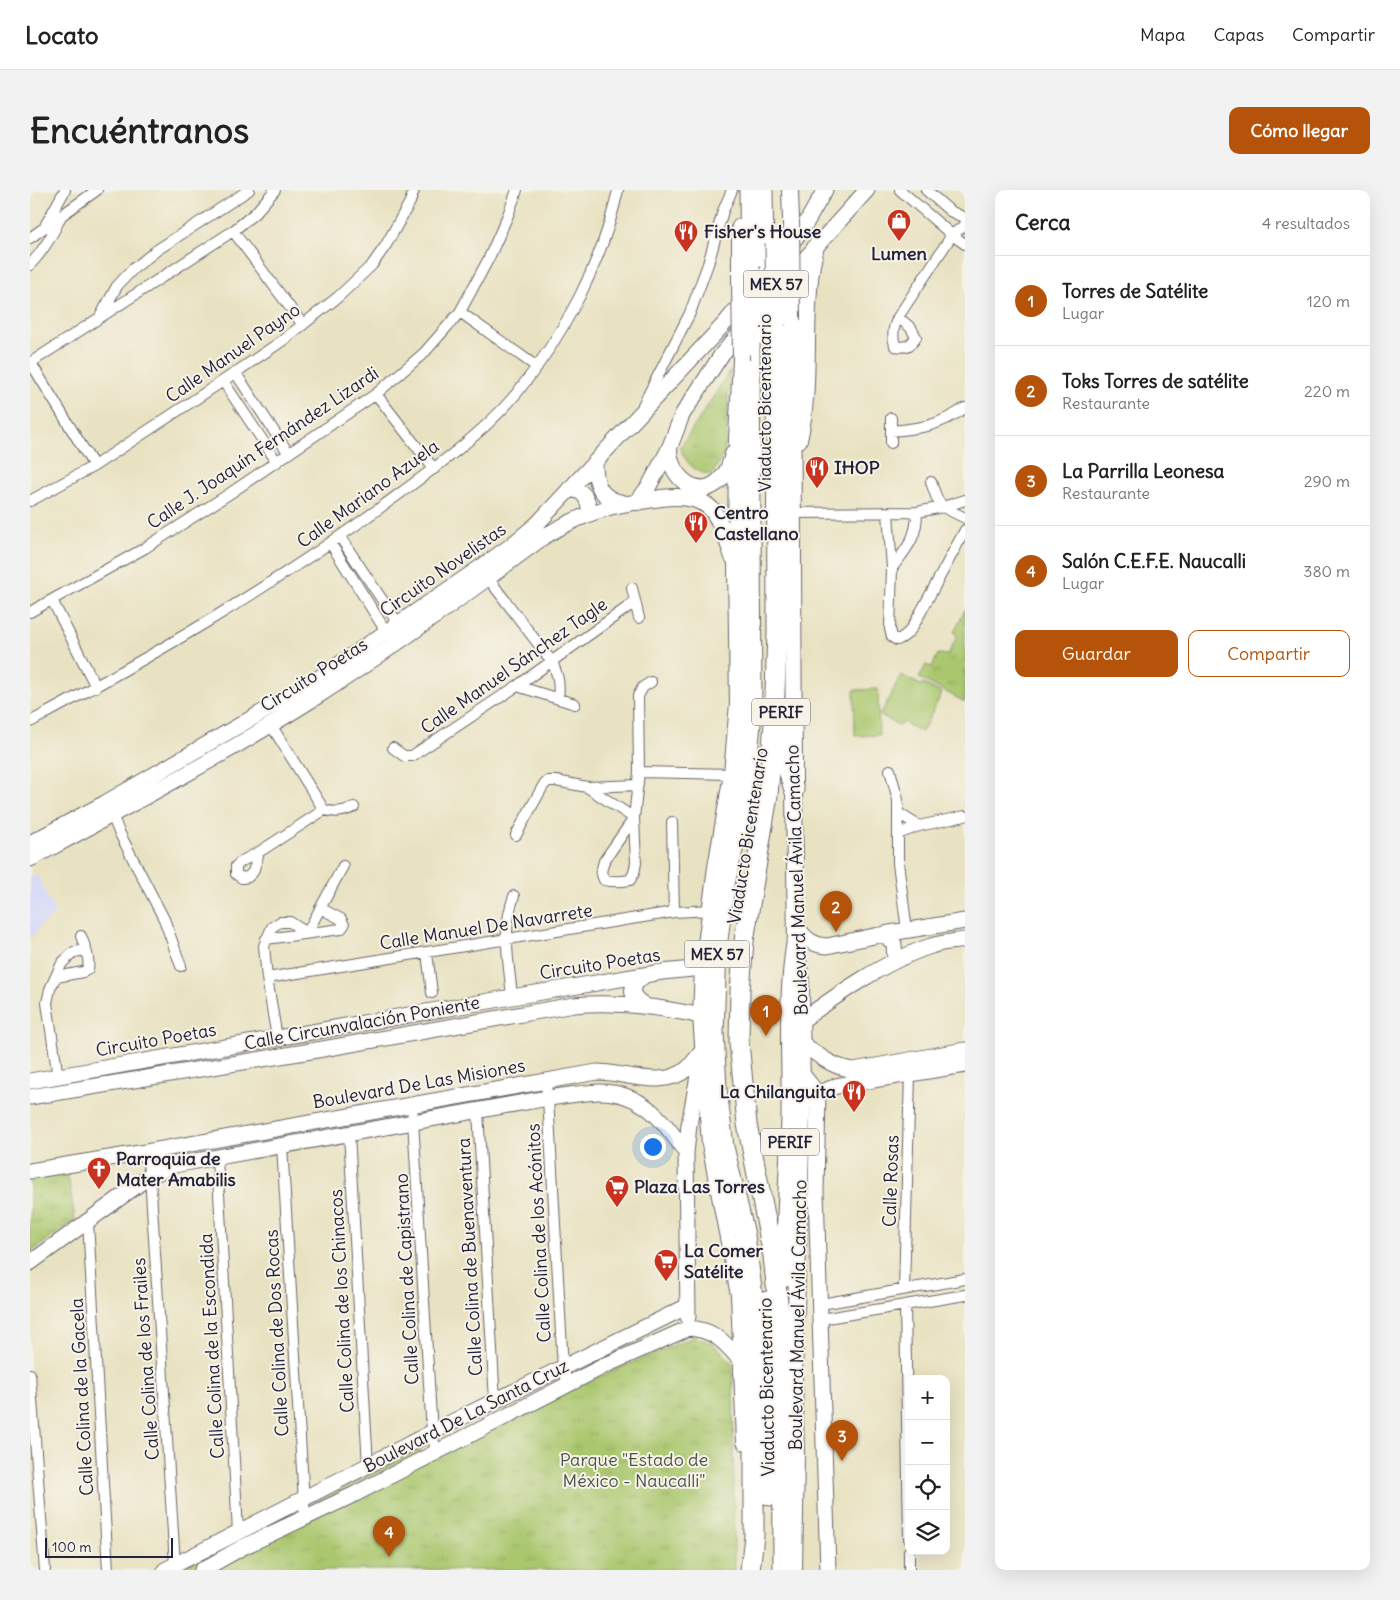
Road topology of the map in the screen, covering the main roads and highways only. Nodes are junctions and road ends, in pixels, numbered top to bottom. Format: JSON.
{"nodes":[{"id":1,"x":740,"y":190,"type":"edge"},
{"id":2,"x":749,"y":190,"type":"edge"},
{"id":3,"x":762,"y":190,"type":"edge"},
{"id":4,"x":775,"y":190,"type":"edge"},
{"id":5,"x":790,"y":190,"type":"edge"},
{"id":6,"x":824,"y":190,"type":"edge"},
{"id":7,"x":867,"y":190,"type":"edge"},
{"id":8,"x":816,"y":245,"type":"junction"},
{"id":9,"x":770,"y":251,"type":"junction"},
{"id":10,"x":745,"y":273,"type":"junction"},
{"id":11,"x":764,"y":337,"type":"junction"},
{"id":12,"x":737,"y":438,"type":"junction"},
{"id":13,"x":669,"y":449,"type":"junction"},
{"id":14,"x":595,"y":462,"type":"junction"},
{"id":15,"x":792,"y":472,"type":"junction"},
{"id":16,"x":568,"y":489,"type":"junction"},
{"id":17,"x":630,"y":502,"type":"junction"},
{"id":18,"x":590,"y":514,"type":"junction"},
{"id":19,"x":736,"y":564,"type":"junction"},
{"id":20,"x":777,"y":632,"type":"junction"},
{"id":21,"x":794,"y":790,"type":"junction"},
{"id":22,"x":30,"y":843,"type":"edge"},
{"id":23,"x":30,"y":859,"type":"edge"},
{"id":24,"x":965,"y":921,"type":"edge"},
{"id":25,"x":796,"y":924,"type":"junction"},
{"id":26,"x":927,"y":928,"type":"junction"},
{"id":27,"x":884,"y":934,"type":"junction"},
{"id":28,"x":965,"y":940,"type":"edge"},
{"id":29,"x":796,"y":944,"type":"junction"},
{"id":30,"x":932,"y":945,"type":"junction"},
{"id":31,"x":895,"y":962,"type":"junction"},
{"id":32,"x":703,"y":968,"type":"junction"},
{"id":33,"x":645,"y":975,"type":"junction"},
{"id":34,"x":648,"y":1007,"type":"junction"},
{"id":35,"x":701,"y":1016,"type":"junction"},
{"id":36,"x":801,"y":1021,"type":"junction"},
{"id":37,"x":314,"y":1032,"type":"junction"},
{"id":38,"x":802,"y":1043,"type":"junction"},
{"id":39,"x":317,"y":1050,"type":"junction"},
{"id":40,"x":703,"y":1050,"type":"junction"},
{"id":41,"x":965,"y":1050,"type":"edge"},
{"id":42,"x":965,"y":1065,"type":"edge"},
{"id":43,"x":802,"y":1074,"type":"junction"},
{"id":44,"x":627,"y":1075,"type":"junction"},
{"id":45,"x":30,"y":1081,"type":"edge"},
{"id":46,"x":818,"y":1094,"type":"junction"},
{"id":47,"x":624,"y":1095,"type":"junction"},
{"id":48,"x":30,"y":1098,"type":"edge"},
{"id":49,"x":802,"y":1112,"type":"junction"},
{"id":50,"x":686,"y":1153,"type":"junction"},
{"id":51,"x":30,"y":1171,"type":"edge"},
{"id":52,"x":30,"y":1264,"type":"edge"},
{"id":53,"x":686,"y":1307,"type":"junction"},
{"id":54,"x":689,"y":1328,"type":"junction"},
{"id":55,"x":782,"y":1341,"type":"junction"},
{"id":56,"x":743,"y":1363,"type":"junction"},
{"id":57,"x":750,"y":1566,"type":"edge"},
{"id":58,"x":170,"y":1567,"type":"edge"},
{"id":59,"x":202,"y":1570,"type":"edge"},
{"id":60,"x":770,"y":1570,"type":"edge"},
{"id":61,"x":783,"y":1570,"type":"edge"},
{"id":62,"x":794,"y":1570,"type":"edge"},
{"id":63,"x":828,"y":1570,"type":"edge"}],
"edges":[{"from":1,"to":10,"type":"main road","name":"Boulevard Manuel Ávila Camacho"},
{"from":2,"to":10,"type":"highway","name":"Boulevard Manuel Ávila Camacho","number":"MEX 57"},
{"from":3,"to":9,"type":"highway"},
{"from":4,"to":9,"type":"highway","name":"Boulevard Manuel Ávila Camacho","number":"MEX 57"},
{"from":5,"to":11,"type":"main road","name":"Boulevard Manuel Ávila Camacho","bridge":true},
{"from":6,"to":14,"type":"main road","name":"Circuito Novelistas"},
{"from":7,"to":8,"type":"main road"},
{"from":8,"to":13,"type":"main road"},
{"from":8,"to":15,"type":"main road"},
{"from":9,"to":11,"type":"highway","name":"Boulevard Manuel Ávila Camacho","number":"MEX 57","bridge":true},
{"from":10,"to":11,"type":"highway","name":"Boulevard Manuel Ávila Camacho","number":"MEX 57","bridge":true},
{"from":11,"to":12,"type":"main road","name":"Boulevard Manuel Ávila Camacho"},
{"from":11,"to":15,"type":"main road","name":"Boulevard Manuel Ávila Camacho"},
{"from":11,"to":20,"type":"highway","name":"Boulevard Manuel Ávila Camacho","number":"MEX 57"},
{"from":11,"to":57,"type":"highway","name":"Boulevard Manuel Ávila Camacho","number":"MEX 57"},
{"from":11,"to":60,"type":"highway","name":"Viaducto Bicentenario"},
{"from":12,"to":13,"type":"main road"},
{"from":12,"to":19,"type":"main road","name":"Boulevard Manuel Ávila Camacho"},
{"from":13,"to":17,"type":"main road"},
{"from":14,"to":16,"type":"main road","name":"Circuito Novelistas"},
{"from":14,"to":17,"type":"main road"},
{"from":15,"to":21,"type":"main road","name":"Boulevard Manuel Ávila Camacho"},
{"from":16,"to":18,"type":"main road"},
{"from":16,"to":22,"type":"main road","name":"Circuito Novelistas"},
{"from":17,"to":18,"type":"main road","name":"Circuito Poetas"},
{"from":17,"to":19,"type":"main road"},
{"from":18,"to":23,"type":"main road","name":"Circuito Poetas"},
{"from":19,"to":32,"type":"main road","name":"Boulevard Manuel Ávila Camacho"},
{"from":20,"to":21,"type":"highway","number":"PERIF"},
{"from":20,"to":55,"type":"highway","name":"Boulevard Manuel Ávila Camacho","number":"MEX 57"},
{"from":21,"to":25,"type":"main road","name":"Boulevard Manuel Ávila Camacho"},
{"from":24,"to":26,"type":"main road"},
{"from":25,"to":27,"type":"main road"},
{"from":25,"to":29,"type":"main road","name":"Boulevard Manuel Ávila Camacho"},
{"from":26,"to":27,"type":"main road"},
{"from":26,"to":30,"type":"main road"},
{"from":27,"to":31,"type":"main road"},
{"from":28,"to":30,"type":"main road"},
{"from":29,"to":36,"type":"main road","name":"Boulevard Manuel Ávila Camacho"},
{"from":29,"to":55,"type":"highway","number":"PERIF"},
{"from":30,"to":31,"type":"main road"},
{"from":31,"to":36,"type":"main road"},
{"from":32,"to":33,"type":"main road","name":"Circuito Poetas"},
{"from":32,"to":35,"type":"main road","name":"Boulevard Manuel Ávila Camacho"},
{"from":33,"to":34,"type":"main road"},
{"from":33,"to":37,"type":"main road","name":"Circuito Poetas"},
{"from":34,"to":35,"type":"main road","name":"Calle Circunvalación Poniente"},
{"from":34,"to":39,"type":"main road","name":"Calle Circunvalación Poniente"},
{"from":35,"to":40,"type":"main road","name":"Boulevard Manuel Ávila Camacho"},
{"from":36,"to":38,"type":"main road","name":"Boulevard Manuel Ávila Camacho"},
{"from":37,"to":39,"type":"main road"},
{"from":37,"to":45,"type":"main road","name":"Circuito Poetas"},
{"from":38,"to":41,"type":"main road"},
{"from":38,"to":43,"type":"main road","name":"Boulevard Manuel Ávila Camacho"},
{"from":39,"to":48,"type":"main road","name":"Calle Circunvalación Poniente"},
{"from":40,"to":44,"type":"main road","name":"Boulevard De Las Misiones"},
{"from":40,"to":50,"type":"main road"},
{"from":40,"to":56,"type":"main road","name":"Boulevard Manuel Ávila Camacho"},
{"from":42,"to":46,"type":"main road"},
{"from":43,"to":46,"type":"main road"},
{"from":43,"to":49,"type":"main road","name":"Boulevard Manuel Ávila Camacho"},
{"from":44,"to":47,"type":"main road"},
{"from":44,"to":51,"type":"main road","name":"Boulevard De Las Misiones"},
{"from":46,"to":49,"type":"main road"},
{"from":46,"to":63,"type":"main road"},
{"from":47,"to":50,"type":"main road","name":"Boulevard De Las Misiones"},
{"from":47,"to":52,"type":"main road","name":"Boulevard De Las Misiones"},
{"from":49,"to":62,"type":"main road","name":"Boulevard Manuel Ávila Camacho"},
{"from":50,"to":53,"type":"main road"},
{"from":53,"to":54,"type":"main road"},
{"from":53,"to":58,"type":"main road","name":"Boulevard De La Santa Cruz"},
{"from":54,"to":56,"type":"main road"},
{"from":54,"to":59,"type":"main road","name":"Boulevard De La Santa Cruz"},
{"from":55,"to":61,"type":"highway","name":"Boulevard Manuel Ávila Camacho","number":"MEX 57"},
{"from":56,"to":57,"type":"main road","name":"Boulevard Manuel Ávila Camacho"}]}
